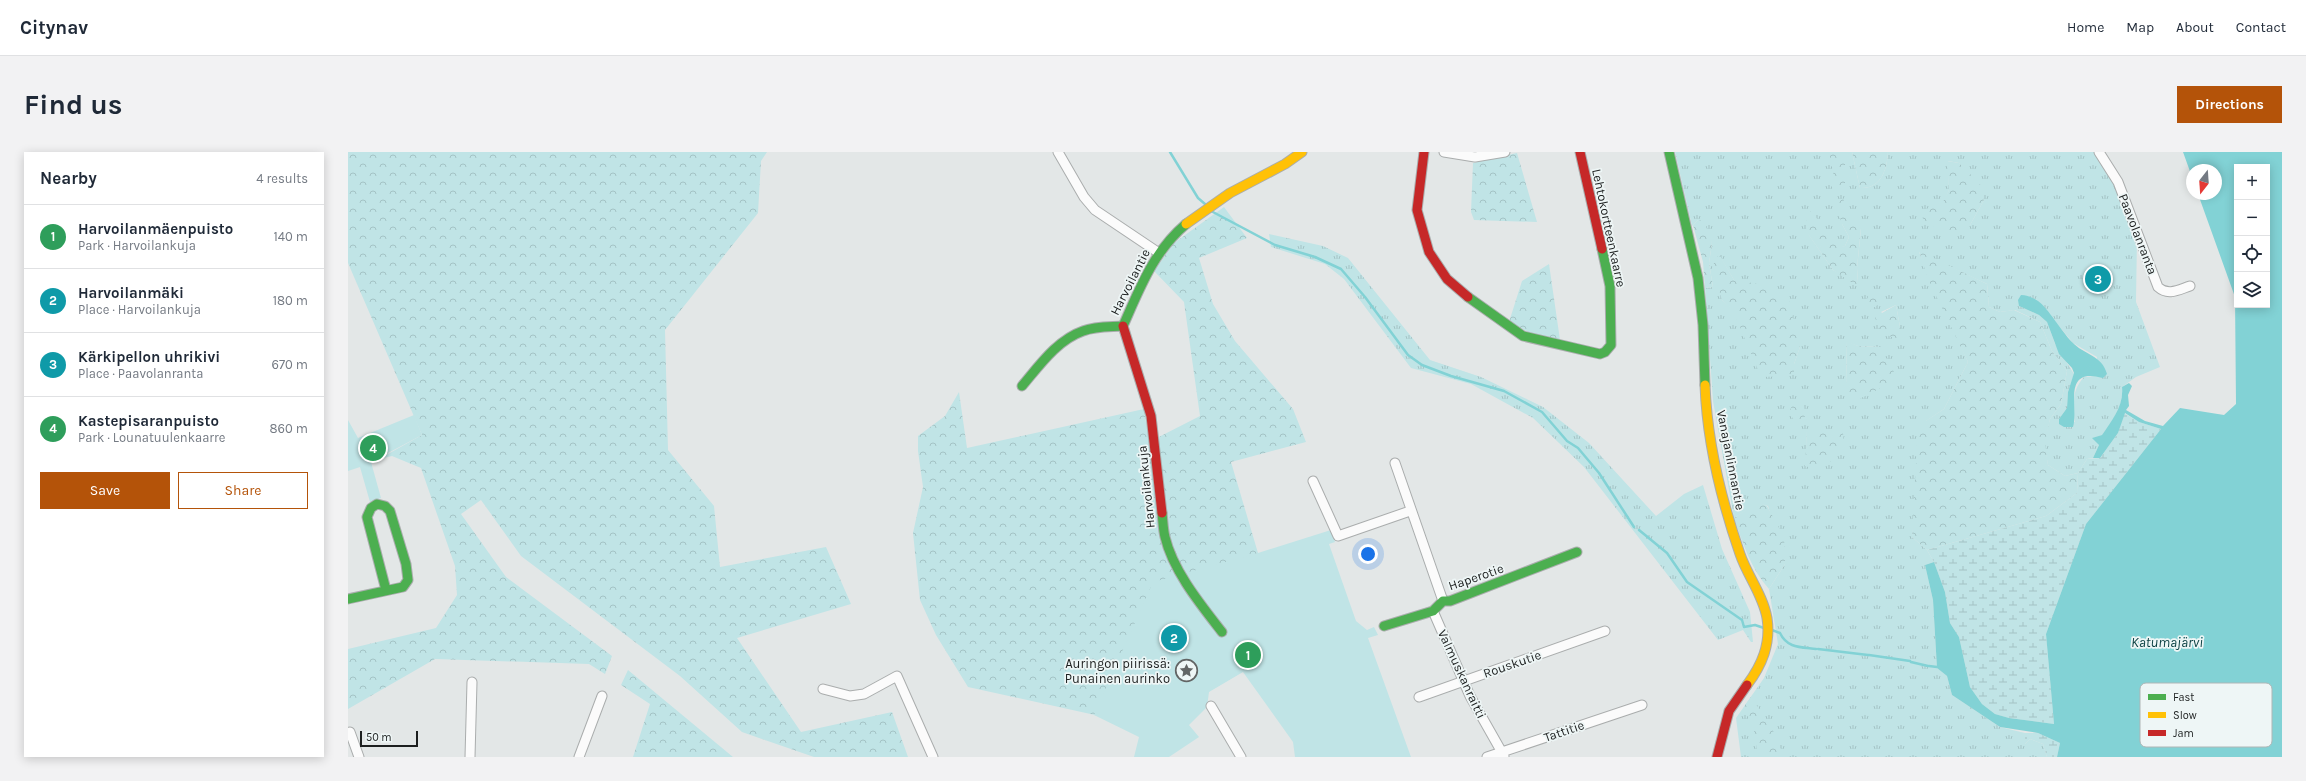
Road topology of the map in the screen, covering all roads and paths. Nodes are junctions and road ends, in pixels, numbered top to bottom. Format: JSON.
{"nodes":[{"id":1,"x":1058,"y":152,"type":"edge"},
{"id":2,"x":1302,"y":152,"type":"edge"},
{"id":3,"x":1424,"y":152,"type":"edge"},
{"id":4,"x":1444,"y":152,"type":"edge"},
{"id":5,"x":1505,"y":152,"type":"edge"},
{"id":6,"x":1580,"y":152,"type":"edge"},
{"id":7,"x":1670,"y":152,"type":"edge"},
{"id":8,"x":2098,"y":152,"type":"edge"},
{"id":9,"x":1159,"y":254,"type":"junction"},
{"id":10,"x":2190,"y":286,"type":"dead end"},
{"id":11,"x":1123,"y":326,"type":"junction"},
{"id":12,"x":1022,"y":386,"type":"dead end"},
{"id":13,"x":1395,"y":463,"type":"dead end"},
{"id":14,"x":1313,"y":481,"type":"dead end"},
{"id":15,"x":1410,"y":511,"type":"junction"},
{"id":16,"x":1577,"y":552,"type":"dead end"},
{"id":17,"x":386,"y":590,"type":"junction"},
{"id":18,"x":348,"y":599,"type":"edge"},
{"id":19,"x":1443,"y":601,"type":"junction"},
{"id":20,"x":1433,"y":611,"type":"junction"},
{"id":21,"x":1384,"y":626,"type":"dead end"},
{"id":22,"x":1605,"y":631,"type":"dead end"},
{"id":23,"x":1222,"y":632,"type":"dead end"},
{"id":24,"x":1462,"y":681,"type":"junction"},
{"id":25,"x":472,"y":682,"type":"dead end"},
{"id":26,"x":823,"y":689,"type":"dead end"},
{"id":27,"x":602,"y":696,"type":"dead end"},
{"id":28,"x":1419,"y":697,"type":"dead end"},
{"id":29,"x":1642,"y":705,"type":"dead end"},
{"id":30,"x":1211,"y":706,"type":"dead end"},
{"id":31,"x":350,"y":732,"type":"dead end"},
{"id":32,"x":1504,"y":754,"type":"edge"},
{"id":33,"x":359,"y":757,"type":"edge"},
{"id":34,"x":470,"y":757,"type":"edge"},
{"id":35,"x":580,"y":757,"type":"edge"},
{"id":36,"x":932,"y":757,"type":"edge"},
{"id":37,"x":1242,"y":757,"type":"edge"},
{"id":38,"x":1486,"y":757,"type":"edge"},
{"id":39,"x":1717,"y":757,"type":"edge"}],
"edges":[{"from":1,"to":9,"type":"street"},
{"from":2,"to":9,"type":"street","name":"Harvoilantie"},
{"from":3,"to":6,"type":"street","name":"Lehtokortteenkaarre"},
{"from":4,"to":5,"type":"street"},
{"from":7,"to":39,"type":"street","name":"Vanajanlinnantie"},
{"from":8,"to":10,"type":"street","name":"Paavolanranta"},
{"from":9,"to":11,"type":"street","name":"Harvoilantie"},
{"from":11,"to":12,"type":"street","name":"Harvoilantie"},
{"from":11,"to":23,"type":"street","name":"Harvoilankuja"},
{"from":13,"to":15,"type":"street"},
{"from":14,"to":15,"type":"street"},
{"from":15,"to":19,"type":"street"},
{"from":16,"to":19,"type":"street","name":"Haperotie"},
{"from":17,"to":17,"type":"street"},
{"from":17,"to":18,"type":"street"},
{"from":19,"to":20,"type":"street","name":"Haperotie"},
{"from":20,"to":21,"type":"street"},
{"from":20,"to":24,"type":"street","name":"Valmuskanraitti"},
{"from":22,"to":24,"type":"street","name":"Rouskutie"},
{"from":24,"to":28,"type":"street","name":"Rouskutie"},
{"from":24,"to":32,"type":"street","name":"Valmuskanraitti"},
{"from":25,"to":34,"type":"street"},
{"from":26,"to":36,"type":"street"},
{"from":27,"to":35,"type":"street"},
{"from":29,"to":32,"type":"street","name":"Tattitie"},
{"from":30,"to":37,"type":"street"},
{"from":31,"to":33,"type":"street"},
{"from":32,"to":38,"type":"street","name":"Tattitie"}]}
